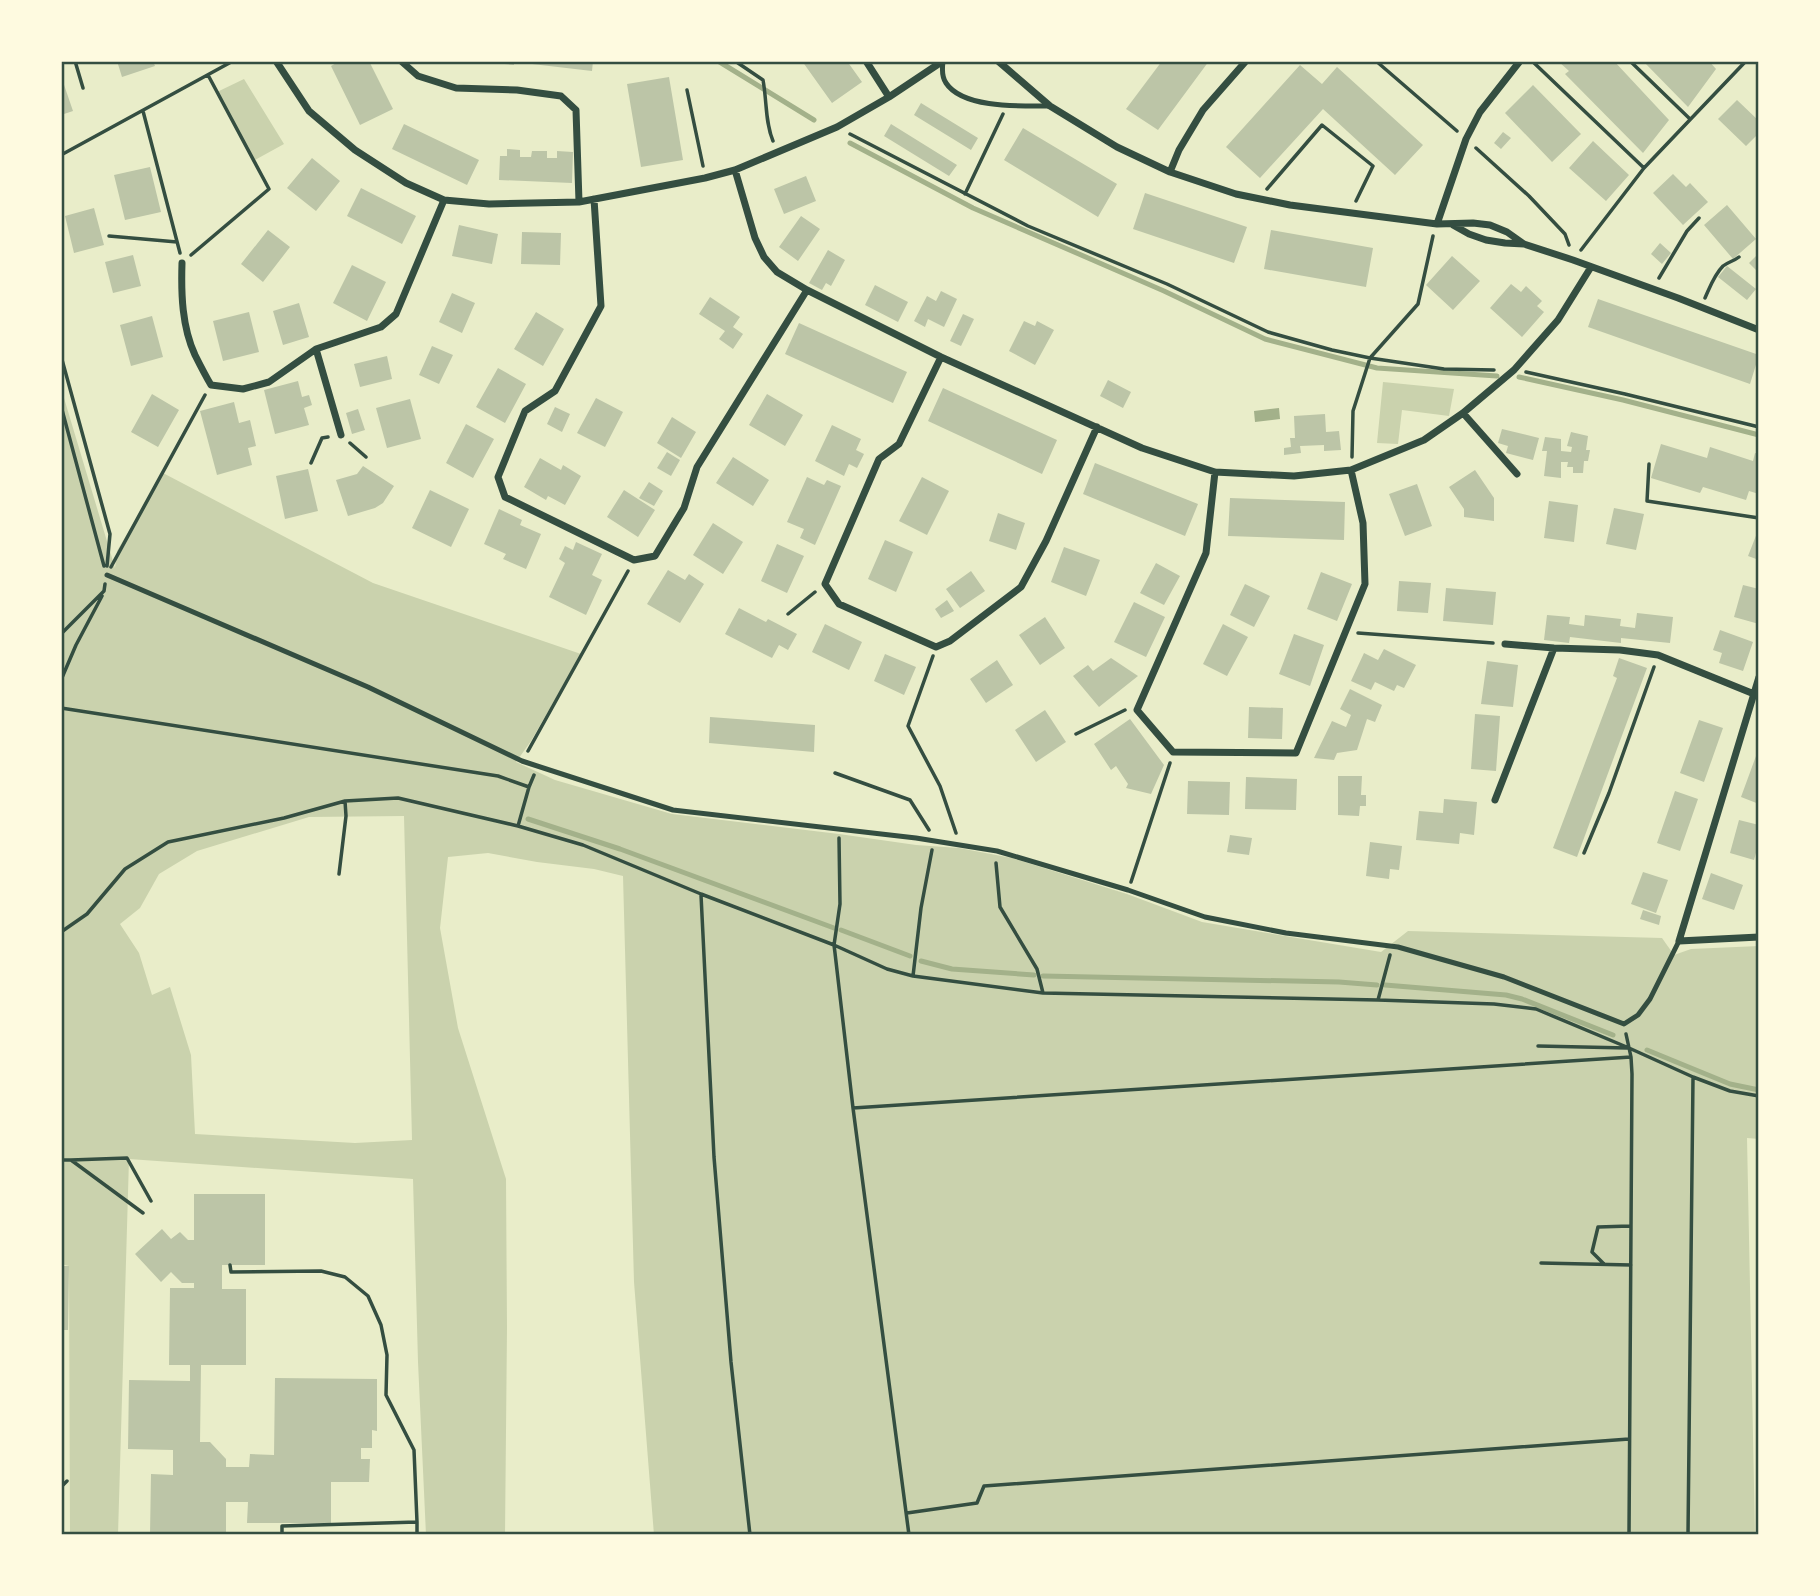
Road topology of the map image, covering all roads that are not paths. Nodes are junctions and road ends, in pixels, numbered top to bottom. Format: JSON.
{"nodes":[{"id":1,"x":276,"y":61,"type":"edge"},
{"id":2,"x":401,"y":61,"type":"edge"},
{"id":3,"x":866,"y":61,"type":"edge"},
{"id":4,"x":998,"y":61,"type":"edge"},
{"id":5,"x":1245,"y":61,"type":"edge"},
{"id":6,"x":1520,"y":61,"type":"edge"},
{"id":7,"x":943,"y":62,"type":"edge"},
{"id":8,"x":889,"y":97,"type":"junction"},
{"id":9,"x":1050,"y":106,"type":"junction"},
{"id":10,"x":735,"y":170,"type":"junction"},
{"id":11,"x":1170,"y":172,"type":"junction"},
{"id":12,"x":444,"y":200,"type":"junction"},
{"id":13,"x":594,"y":200,"type":"junction"},
{"id":14,"x":579,"y":202,"type":"junction"},
{"id":15,"x":1437,"y":224,"type":"junction"},
{"id":16,"x":1453,"y":225,"type":"junction"},
{"id":17,"x":1524,"y":244,"type":"junction"},
{"id":18,"x":182,"y":263,"type":"road end"},
{"id":19,"x":1591,"y":267,"type":"junction"},
{"id":20,"x":807,"y":290,"type":"junction"},
{"id":21,"x":1759,"y":330,"type":"edge"},
{"id":22,"x":316,"y":349,"type":"junction"},
{"id":23,"x":942,"y":357,"type":"junction"},
{"id":24,"x":1463,"y":413,"type":"junction"},
{"id":25,"x":1097,"y":427,"type":"junction"},
{"id":26,"x":341,"y":435,"type":"road end"},
{"id":27,"x":1351,"y":470,"type":"junction"},
{"id":28,"x":1215,"y":472,"type":"junction"},
{"id":29,"x":1517,"y":474,"type":"dead end"},
{"id":30,"x":107,"y":575,"type":"road end"},
{"id":31,"x":1505,"y":644,"type":"road end"},
{"id":32,"x":1554,"y":648,"type":"junction"},
{"id":33,"x":1759,"y":677,"type":"edge"},
{"id":34,"x":1756,"y":694,"type":"edge"},
{"id":35,"x":1495,"y":800,"type":"dead end"},
{"id":36,"x":1759,"y":937,"type":"edge"},
{"id":37,"x":1679,"y":941,"type":"junction"}],
"edges":[{"from":1,"to":12,"type":"street"},
{"from":2,"to":14,"type":"street"},
{"from":3,"to":8,"type":"street"},
{"from":4,"to":9,"type":"street"},
{"from":5,"to":11,"type":"street"},
{"from":6,"to":15,"type":"street"},
{"from":7,"to":8,"type":"street"},
{"from":7,"to":9,"type":"lane"},
{"from":8,"to":10,"type":"street"},
{"from":9,"to":11,"type":"street"},
{"from":10,"to":13,"type":"street"},
{"from":10,"to":20,"type":"street"},
{"from":11,"to":15,"type":"street"},
{"from":12,"to":14,"type":"street"},
{"from":12,"to":22,"type":"street"},
{"from":13,"to":14,"type":"street"},
{"from":13,"to":20,"type":"street"},
{"from":15,"to":16,"type":"street"},
{"from":16,"to":17,"type":"street"},
{"from":16,"to":17,"type":"street"},
{"from":17,"to":19,"type":"street"},
{"from":18,"to":22,"type":"street"},
{"from":19,"to":21,"type":"street"},
{"from":19,"to":24,"type":"street"},
{"from":20,"to":23,"type":"street"},
{"from":22,"to":26,"type":"street"},
{"from":23,"to":25,"type":"street"},
{"from":23,"to":25,"type":"street"},
{"from":24,"to":27,"type":"street"},
{"from":24,"to":29,"type":"street"},
{"from":25,"to":28,"type":"street"},
{"from":27,"to":28,"type":"street"},
{"from":27,"to":28,"type":"street"},
{"from":30,"to":37,"type":"lane"},
{"from":31,"to":32,"type":"street"},
{"from":32,"to":34,"type":"street"},
{"from":32,"to":35,"type":"street"},
{"from":33,"to":34,"type":"street"},
{"from":34,"to":37,"type":"street"},
{"from":36,"to":37,"type":"street"}]}
